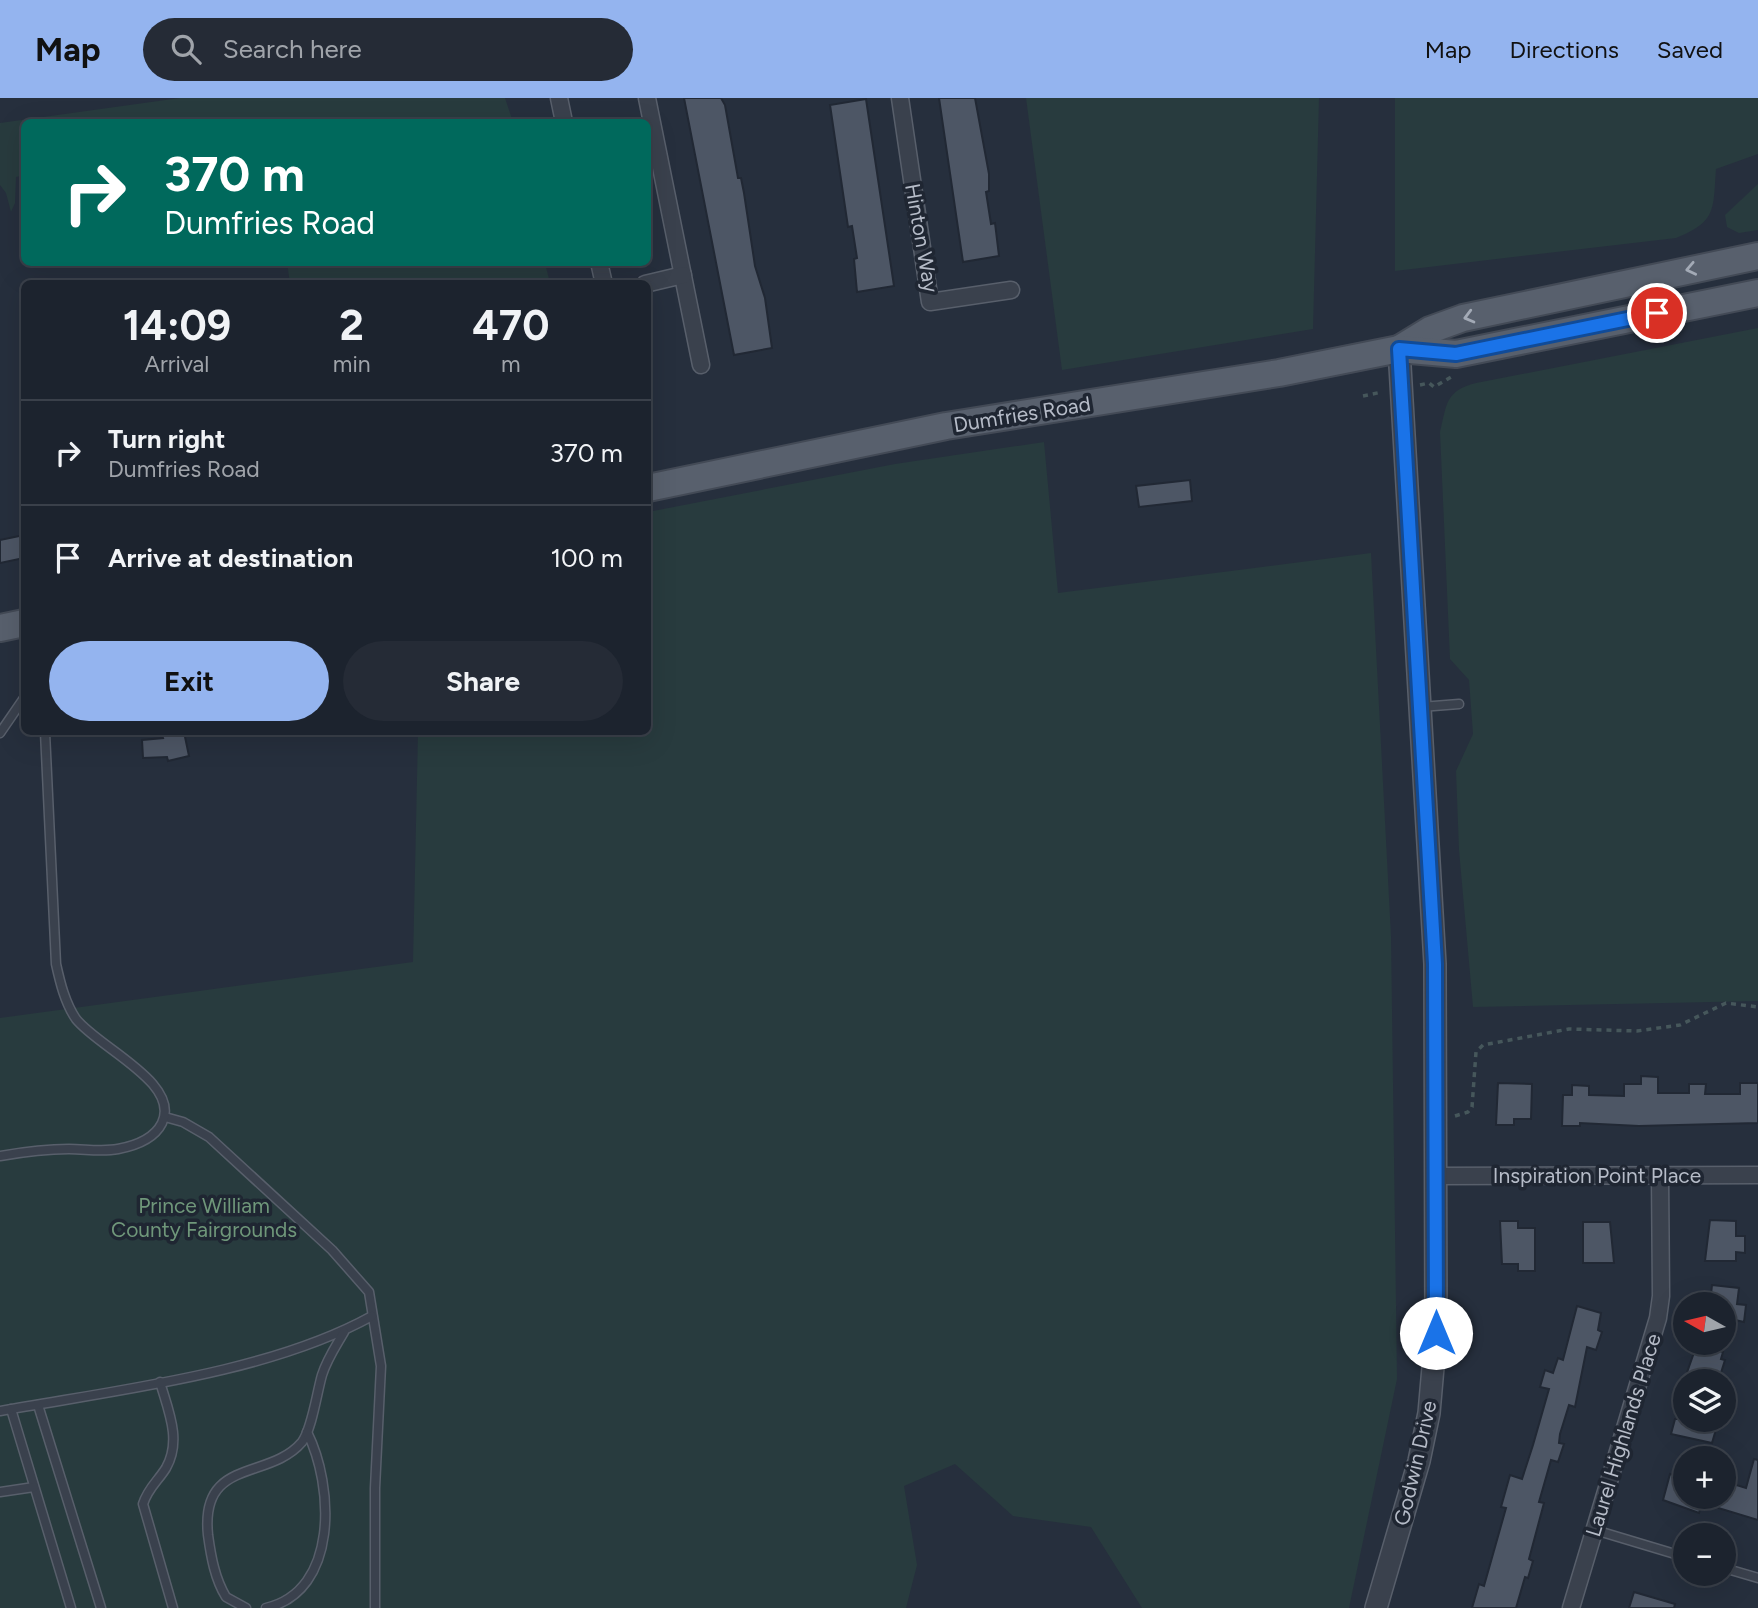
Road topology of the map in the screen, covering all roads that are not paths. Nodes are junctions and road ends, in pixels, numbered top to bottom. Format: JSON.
{"nodes":[{"id":1,"x":647,"y":98,"type":"edge"},
{"id":2,"x":900,"y":98,"type":"edge"},
{"id":3,"x":1758,"y":256,"type":"edge"},
{"id":4,"x":682,"y":275,"type":"junction"},
{"id":5,"x":651,"y":283,"type":"edge"},
{"id":6,"x":1011,"y":290,"type":"dead end"},
{"id":7,"x":1758,"y":293,"type":"edge"},
{"id":8,"x":1399,"y":349,"type":"junction"},
{"id":9,"x":701,"y":365,"type":"dead end"},
{"id":10,"x":651,"y":486,"type":"edge"},
{"id":11,"x":21,"y":624,"type":"edge"},
{"id":12,"x":0,"y":628,"type":"edge"},
{"id":13,"x":21,"y":702,"type":"edge"},
{"id":14,"x":1459,"y":704,"type":"dead end"},
{"id":15,"x":1421,"y":707,"type":"junction"},
{"id":16,"x":0,"y":733,"type":"edge"},
{"id":17,"x":45,"y":735,"type":"edge"},
{"id":18,"x":165,"y":1117,"type":"junction"},
{"id":19,"x":0,"y":1156,"type":"edge"},
{"id":20,"x":1660,"y":1175,"type":"junction"},
{"id":21,"x":1758,"y":1175,"type":"edge"},
{"id":22,"x":1435,"y":1176,"type":"junction"},
{"id":23,"x":372,"y":1316,"type":"junction"},
{"id":24,"x":344,"y":1332,"type":"junction"},
{"id":25,"x":160,"y":1382,"type":"junction"},
{"id":26,"x":38,"y":1405,"type":"junction"},
{"id":27,"x":11,"y":1409,"type":"junction"},
{"id":28,"x":0,"y":1411,"type":"edge"},
{"id":29,"x":307,"y":1432,"type":"junction"},
{"id":30,"x":34,"y":1487,"type":"junction"},
{"id":31,"x":0,"y":1492,"type":"edge"},
{"id":32,"x":1595,"y":1530,"type":"junction"},
{"id":33,"x":1673,"y":1553,"type":"edge"},
{"id":34,"x":1736,"y":1572,"type":"edge"},
{"id":35,"x":1758,"y":1578,"type":"edge"},
{"id":36,"x":71,"y":1608,"type":"edge"},
{"id":37,"x":102,"y":1608,"type":"edge"},
{"id":38,"x":173,"y":1608,"type":"edge"},
{"id":39,"x":246,"y":1608,"type":"edge"},
{"id":40,"x":266,"y":1608,"type":"edge"},
{"id":41,"x":375,"y":1608,"type":"edge"},
{"id":42,"x":1376,"y":1608,"type":"edge"},
{"id":43,"x":1571,"y":1608,"type":"edge"}],
"edges":[{"from":1,"to":4,"type":"street"},
{"from":2,"to":6,"type":"street","name":"Hinton Way"},
{"from":3,"to":8,"type":"main road","name":"Dumfries Road","one_way":true},
{"from":4,"to":5,"type":"street"},
{"from":4,"to":9,"type":"street"},
{"from":7,"to":8,"type":"main road","name":"Dumfries Road"},
{"from":8,"to":10,"type":"main road","name":"Dumfries Road"},
{"from":8,"to":15,"type":"street","name":"Godwin Drive"},
{"from":11,"to":12,"type":"main road"},
{"from":13,"to":16,"type":"lane"},
{"from":14,"to":15,"type":"lane"},
{"from":15,"to":22,"type":"street","name":"Godwin Drive"},
{"from":17,"to":18,"type":"lane"},
{"from":18,"to":19,"type":"lane"},
{"from":18,"to":23,"type":"lane"},
{"from":20,"to":21,"type":"street","name":"Inspiration Point Place"},
{"from":20,"to":22,"type":"street","name":"Inspiration Point Place"},
{"from":20,"to":32,"type":"street","name":"Laurel Highlands Place"},
{"from":22,"to":42,"type":"street","name":"Godwin Drive"},
{"from":23,"to":24,"type":"lane"},
{"from":23,"to":41,"type":"lane"},
{"from":24,"to":25,"type":"lane"},
{"from":24,"to":29,"type":"lane"},
{"from":25,"to":26,"type":"lane"},
{"from":25,"to":38,"type":"lane"},
{"from":26,"to":27,"type":"lane"},
{"from":26,"to":37,"type":"lane"},
{"from":27,"to":28,"type":"lane"},
{"from":27,"to":30,"type":"lane"},
{"from":29,"to":39,"type":"lane"},
{"from":29,"to":40,"type":"lane"},
{"from":30,"to":31,"type":"lane"},
{"from":30,"to":36,"type":"lane"},
{"from":32,"to":33,"type":"lane"},
{"from":32,"to":43,"type":"street","name":"Laurel Highlands Place"},
{"from":34,"to":35,"type":"lane"}]}
